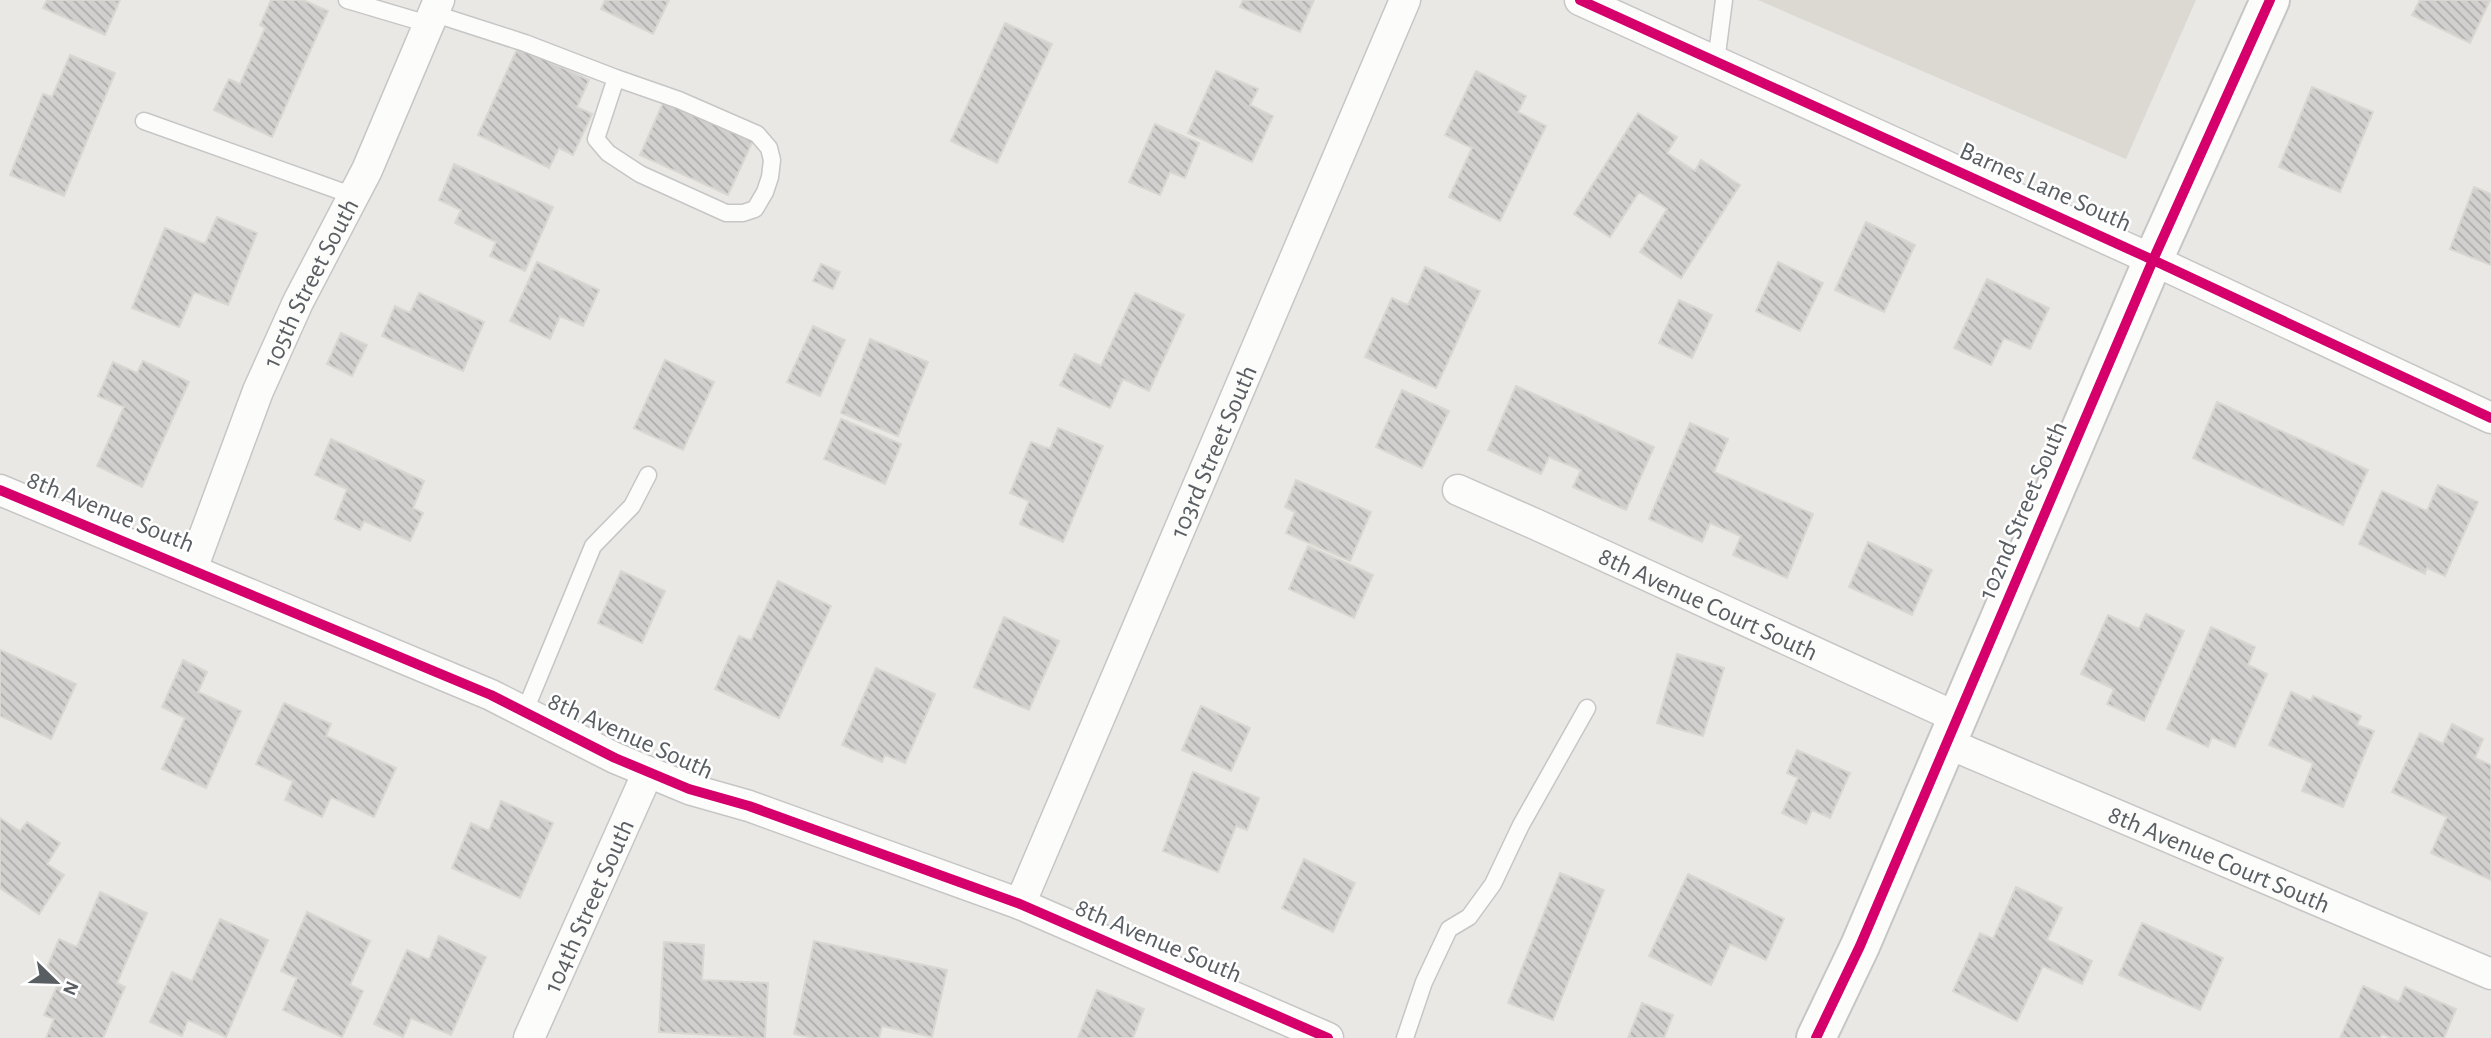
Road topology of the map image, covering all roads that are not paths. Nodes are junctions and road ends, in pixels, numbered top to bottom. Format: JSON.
{"nodes":[{"id":1,"x":346,"y":0,"type":"edge"},
{"id":2,"x":1405,"y":0,"type":"edge"},
{"id":3,"x":1580,"y":0,"type":"edge"},
{"id":4,"x":1724,"y":0,"type":"edge"},
{"id":5,"x":2270,"y":0,"type":"edge"},
{"id":6,"x":433,"y":12,"type":"edge"},
{"id":7,"x":1716,"y":62,"type":"junction"},
{"id":8,"x":616,"y":78,"type":"junction"},
{"id":9,"x":144,"y":121,"type":"dead end"},
{"id":10,"x":354,"y":196,"type":"junction"},
{"id":11,"x":2153,"y":260,"type":"junction"},
{"id":12,"x":2491,"y":418,"type":"edge"},
{"id":13,"x":648,"y":475,"type":"dead end"},
{"id":14,"x":0,"y":490,"type":"edge"},
{"id":15,"x":1458,"y":490,"type":"dead end"},
{"id":16,"x":192,"y":569,"type":"junction"},
{"id":17,"x":1587,"y":708,"type":"dead end"},
{"id":18,"x":524,"y":713,"type":"junction"},
{"id":19,"x":1952,"y":731,"type":"junction"},
{"id":20,"x":649,"y":772,"type":"junction"},
{"id":21,"x":1020,"y":904,"type":"junction"},
{"id":22,"x":2491,"y":974,"type":"edge"},
{"id":23,"x":529,"y":1038,"type":"edge"},
{"id":24,"x":1328,"y":1038,"type":"edge"},
{"id":25,"x":1405,"y":1038,"type":"edge"},
{"id":26,"x":1816,"y":1038,"type":"edge"}],
"edges":[{"from":1,"to":6,"type":"lane"},
{"from":2,"to":21,"type":"street","name":"103rd Street South"},
{"from":3,"to":7,"type":"street","name":"Barnes Lane South"},
{"from":4,"to":7,"type":"lane"},
{"from":5,"to":11,"type":"street","name":"102nd Street South"},
{"from":6,"to":8,"type":"lane"},
{"from":6,"to":10,"type":"street","name":"105th Street South"},
{"from":7,"to":11,"type":"street","name":"Barnes Lane South"},
{"from":8,"to":8,"type":"lane"},
{"from":9,"to":10,"type":"lane"},
{"from":10,"to":16,"type":"street","name":"105th Street South"},
{"from":11,"to":12,"type":"street","name":"Barnes Lane South"},
{"from":11,"to":19,"type":"street","name":"102nd Street South"},
{"from":13,"to":18,"type":"lane"},
{"from":14,"to":16,"type":"street","name":"8th Avenue South"},
{"from":15,"to":19,"type":"street","name":"8th Avenue Court South"},
{"from":16,"to":18,"type":"street","name":"8th Avenue South"},
{"from":17,"to":25,"type":"lane"},
{"from":18,"to":20,"type":"street","name":"8th Avenue South"},
{"from":19,"to":22,"type":"street","name":"8th Avenue Court South"},
{"from":19,"to":26,"type":"street","name":"102nd Street South"},
{"from":20,"to":21,"type":"street","name":"8th Avenue South"},
{"from":20,"to":23,"type":"street","name":"104th Street South"},
{"from":21,"to":24,"type":"street","name":"8th Avenue South"}]}
